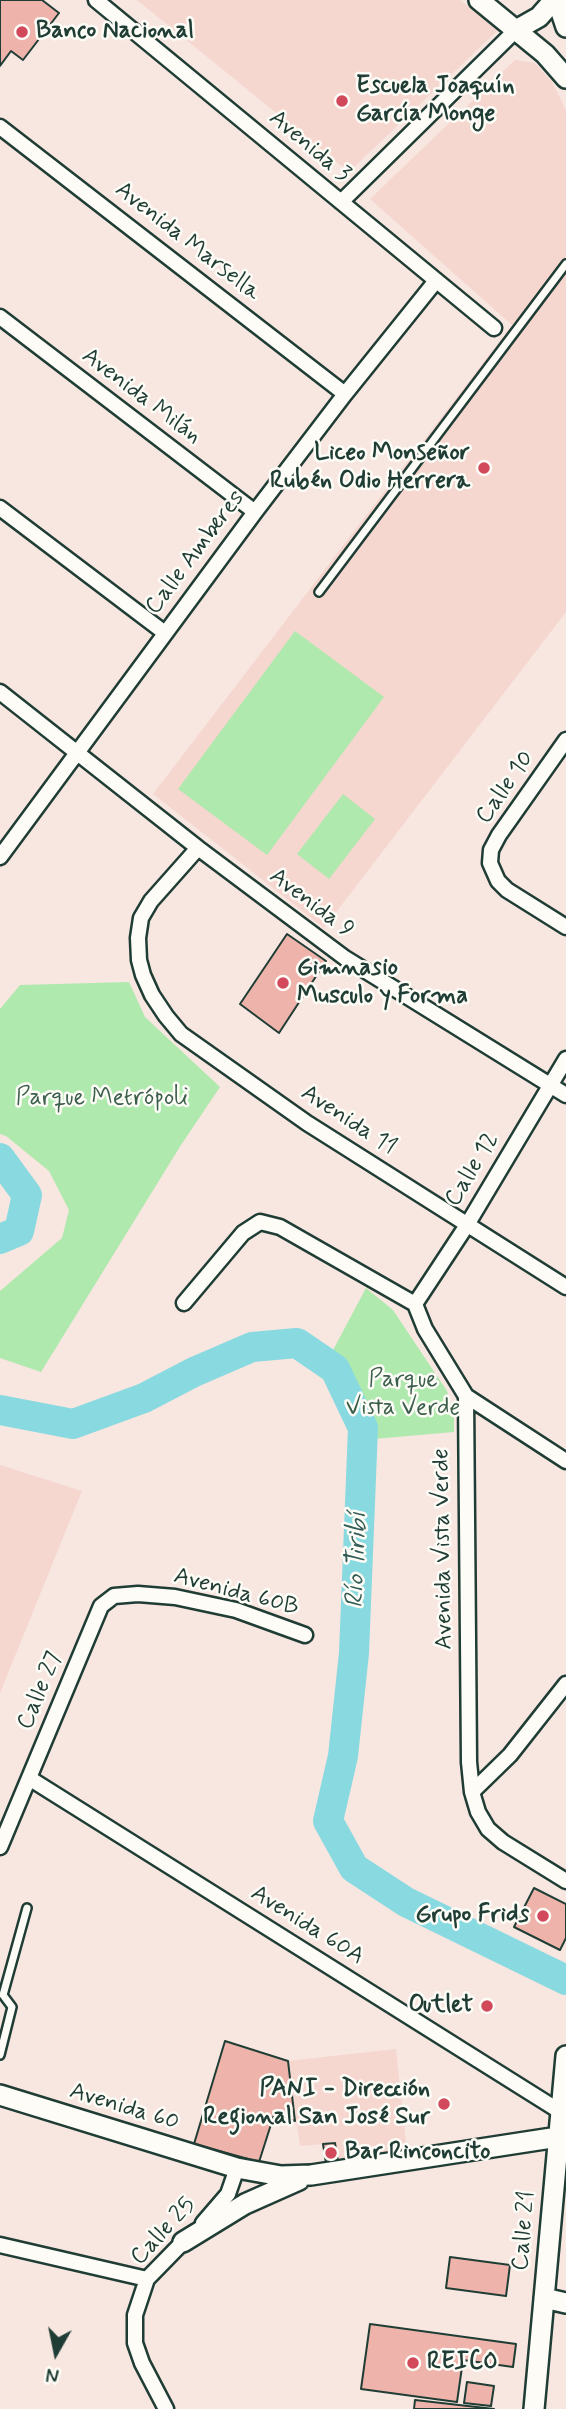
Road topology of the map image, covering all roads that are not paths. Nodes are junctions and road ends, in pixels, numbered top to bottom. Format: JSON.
{"nodes":[{"id":1,"x":96,"y":0,"type":"edge"},
{"id":2,"x":479,"y":0,"type":"edge"},
{"id":3,"x":552,"y":2,"type":"edge"},
{"id":4,"x":566,"y":27,"type":"edge"},
{"id":5,"x":516,"y":30,"type":"junction"},
{"id":6,"x":566,"y":78,"type":"edge"},
{"id":7,"x":0,"y":127,"type":"edge"},
{"id":8,"x":341,"y":202,"type":"junction"},
{"id":9,"x":566,"y":264,"type":"edge"},
{"id":10,"x":435,"y":282,"type":"junction"},
{"id":11,"x":0,"y":317,"type":"edge"},
{"id":12,"x":494,"y":328,"type":"dead end"},
{"id":13,"x":345,"y":394,"type":"junction"},
{"id":14,"x":0,"y":508,"type":"edge"},
{"id":15,"x":255,"y":512,"type":"junction"},
{"id":16,"x":319,"y":592,"type":"dead end"},
{"id":17,"x":165,"y":633,"type":"junction"},
{"id":18,"x":0,"y":692,"type":"edge"},
{"id":19,"x":566,"y":740,"type":"edge"},
{"id":20,"x":77,"y":751,"type":"junction"},
{"id":21,"x":5,"y":841,"type":"edge"},
{"id":22,"x":198,"y":848,"type":"junction"},
{"id":23,"x":0,"y":857,"type":"edge"},
{"id":24,"x":566,"y":926,"type":"edge"},
{"id":25,"x":566,"y":1059,"type":"edge"},
{"id":26,"x":551,"y":1086,"type":"junction"},
{"id":27,"x":566,"y":1095,"type":"edge"},
{"id":28,"x":467,"y":1225,"type":"junction"},
{"id":29,"x":566,"y":1287,"type":"edge"},
{"id":30,"x":184,"y":1303,"type":"dead end"},
{"id":31,"x":415,"y":1304,"type":"junction"},
{"id":32,"x":466,"y":1396,"type":"junction"},
{"id":33,"x":566,"y":1461,"type":"edge"},
{"id":34,"x":114,"y":1596,"type":"joint"},
{"id":35,"x":305,"y":1634,"type":"dead end"},
{"id":36,"x":566,"y":1684,"type":"edge"},
{"id":37,"x":29,"y":1778,"type":"junction"},
{"id":38,"x":471,"y":1791,"type":"junction"},
{"id":39,"x":0,"y":1847,"type":"edge"},
{"id":40,"x":566,"y":1881,"type":"edge"},
{"id":41,"x":27,"y":1908,"type":"dead end"},
{"id":42,"x":0,"y":2055,"type":"edge"},
{"id":43,"x":566,"y":2056,"type":"edge"},
{"id":44,"x":0,"y":2095,"type":"edge"},
{"id":45,"x":561,"y":2112,"type":"junction"},
{"id":46,"x":562,"y":2137,"type":"edge"},
{"id":47,"x":237,"y":2168,"type":"junction"},
{"id":48,"x":311,"y":2175,"type":"junction"},
{"id":49,"x":183,"y":2242,"type":"junction"},
{"id":50,"x":0,"y":2245,"type":"edge"},
{"id":51,"x":147,"y":2279,"type":"junction"},
{"id":52,"x":544,"y":2298,"type":"junction"},
{"id":53,"x":566,"y":2303,"type":"edge"},
{"id":54,"x":166,"y":2409,"type":"edge"},
{"id":55,"x":534,"y":2409,"type":"edge"}],
"edges":[{"from":1,"to":8,"type":"street","name":"Avenida 3"},
{"from":2,"to":5,"type":"street"},
{"from":3,"to":4,"type":"street"},
{"from":3,"to":5,"type":"street"},
{"from":5,"to":6,"type":"street"},
{"from":5,"to":8,"type":"street"},
{"from":7,"to":13,"type":"street","name":"Avenida Marsella"},
{"from":8,"to":10,"type":"street","name":"Avenida 3"},
{"from":9,"to":16,"type":"lane"},
{"from":10,"to":12,"type":"street","name":"Avenida 3"},
{"from":10,"to":13,"type":"street","name":"Calle Amberes"},
{"from":11,"to":15,"type":"street","name":"Avenida Milán"},
{"from":13,"to":15,"type":"street","name":"Calle Amberes"},
{"from":14,"to":17,"type":"street"},
{"from":15,"to":17,"type":"street","name":"Calle Amberes"},
{"from":17,"to":20,"type":"street","name":"Calle Amberes"},
{"from":18,"to":20,"type":"street","name":"Avenida 9"},
{"from":19,"to":24,"type":"street","name":"Calle 10"},
{"from":20,"to":21,"type":"street","name":"Calle Amberes"},
{"from":20,"to":22,"type":"street","name":"Avenida 9"},
{"from":21,"to":23,"type":"street","name":"Calle Amberes"},
{"from":22,"to":26,"type":"street","name":"Avenida 9"},
{"from":22,"to":28,"type":"street","name":"Avenida 11"},
{"from":25,"to":26,"type":"street","name":"Calle 12"},
{"from":26,"to":27,"type":"street","name":"Avenida 9"},
{"from":26,"to":28,"type":"street","name":"Calle 12"},
{"from":28,"to":29,"type":"street","name":"Avenida 11"},
{"from":28,"to":31,"type":"street","name":"Calle 12"},
{"from":30,"to":31,"type":"street"},
{"from":31,"to":32,"type":"street"},
{"from":32,"to":33,"type":"street"},
{"from":32,"to":38,"type":"street","name":"Avenida Vista Verde"},
{"from":34,"to":35,"type":"street","name":"Avenida 60B"},
{"from":34,"to":37,"type":"street","name":"Calle 27"},
{"from":36,"to":38,"type":"street"},
{"from":37,"to":39,"type":"street","name":"Calle 27"},
{"from":37,"to":45,"type":"street","name":"Avenida 60A"},
{"from":38,"to":40,"type":"street","name":"Avenida Vista Verde"},
{"from":41,"to":42,"type":"lane"},
{"from":43,"to":45,"type":"street","name":"Calle 21"},
{"from":44,"to":47,"type":"street","name":"Avenida 60"},
{"from":45,"to":46,"type":"street","name":"Calle 21"},
{"from":46,"to":48,"type":"street","name":"Avenida 60"},
{"from":46,"to":52,"type":"street","name":"Calle 21"},
{"from":47,"to":48,"type":"street","name":"Avenida 60"},
{"from":47,"to":49,"type":"street","name":"Calle 25"},
{"from":48,"to":49,"type":"street"},
{"from":49,"to":51,"type":"street","name":"Calle 25"},
{"from":50,"to":51,"type":"street"},
{"from":51,"to":54,"type":"street","name":"Calle 25"},
{"from":52,"to":53,"type":"street"},
{"from":52,"to":55,"type":"street","name":"Calle 21"}]}
